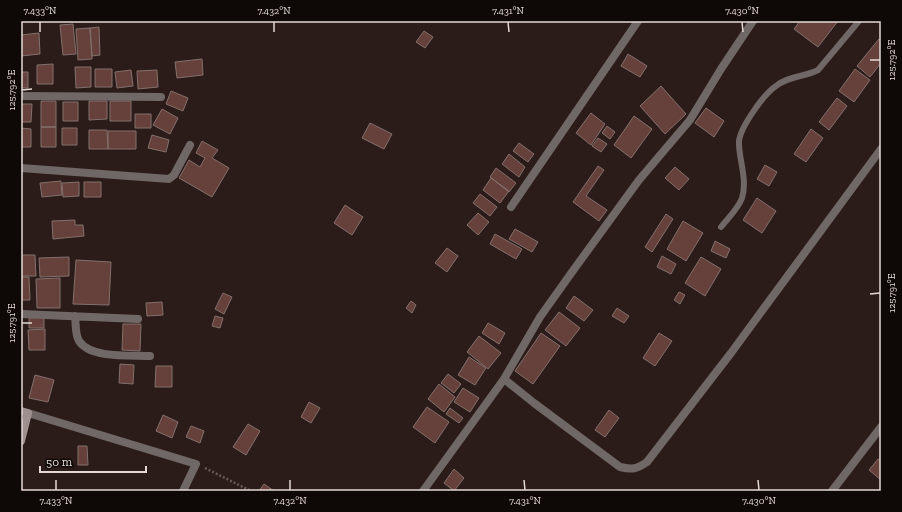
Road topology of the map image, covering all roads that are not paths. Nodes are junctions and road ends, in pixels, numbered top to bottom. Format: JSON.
{"nodes":[{"id":1,"x":638,"y":21,"type":"edge"},
{"id":2,"x":753,"y":21,"type":"edge"},
{"id":3,"x":859,"y":21,"type":"edge"},
{"id":4,"x":21,"y":96,"type":"edge"},
{"id":5,"x":161,"y":97,"type":"dead end"},
{"id":6,"x":190,"y":145,"type":"dead end"},
{"id":7,"x":881,"y":149,"type":"edge"},
{"id":8,"x":21,"y":168,"type":"edge"},
{"id":9,"x":511,"y":208,"type":"dead end"},
{"id":10,"x":721,"y":227,"type":"dead end"},
{"id":11,"x":21,"y":314,"type":"edge"},
{"id":12,"x":75,"y":316,"type":"junction"},
{"id":13,"x":138,"y":319,"type":"dead end"},
{"id":14,"x":150,"y":356,"type":"dead end"},
{"id":15,"x":504,"y":379,"type":"junction"},
{"id":16,"x":25,"y":412,"type":"edge"},
{"id":17,"x":881,"y":427,"type":"edge"},
{"id":18,"x":21,"y":441,"type":"edge"},
{"id":19,"x":183,"y":491,"type":"edge"},
{"id":20,"x":423,"y":491,"type":"edge"},
{"id":21,"x":832,"y":491,"type":"edge"}],
"edges":[{"from":1,"to":9,"type":"street"},
{"from":2,"to":15,"type":"street"},
{"from":3,"to":10,"type":"lane"},
{"from":4,"to":5,"type":"street"},
{"from":6,"to":8,"type":"street"},
{"from":7,"to":15,"type":"street"},
{"from":11,"to":12,"type":"street"},
{"from":12,"to":13,"type":"street"},
{"from":12,"to":14,"type":"street"},
{"from":15,"to":20,"type":"street"},
{"from":16,"to":18,"type":"street"},
{"from":16,"to":19,"type":"street"},
{"from":17,"to":21,"type":"street"}]}
